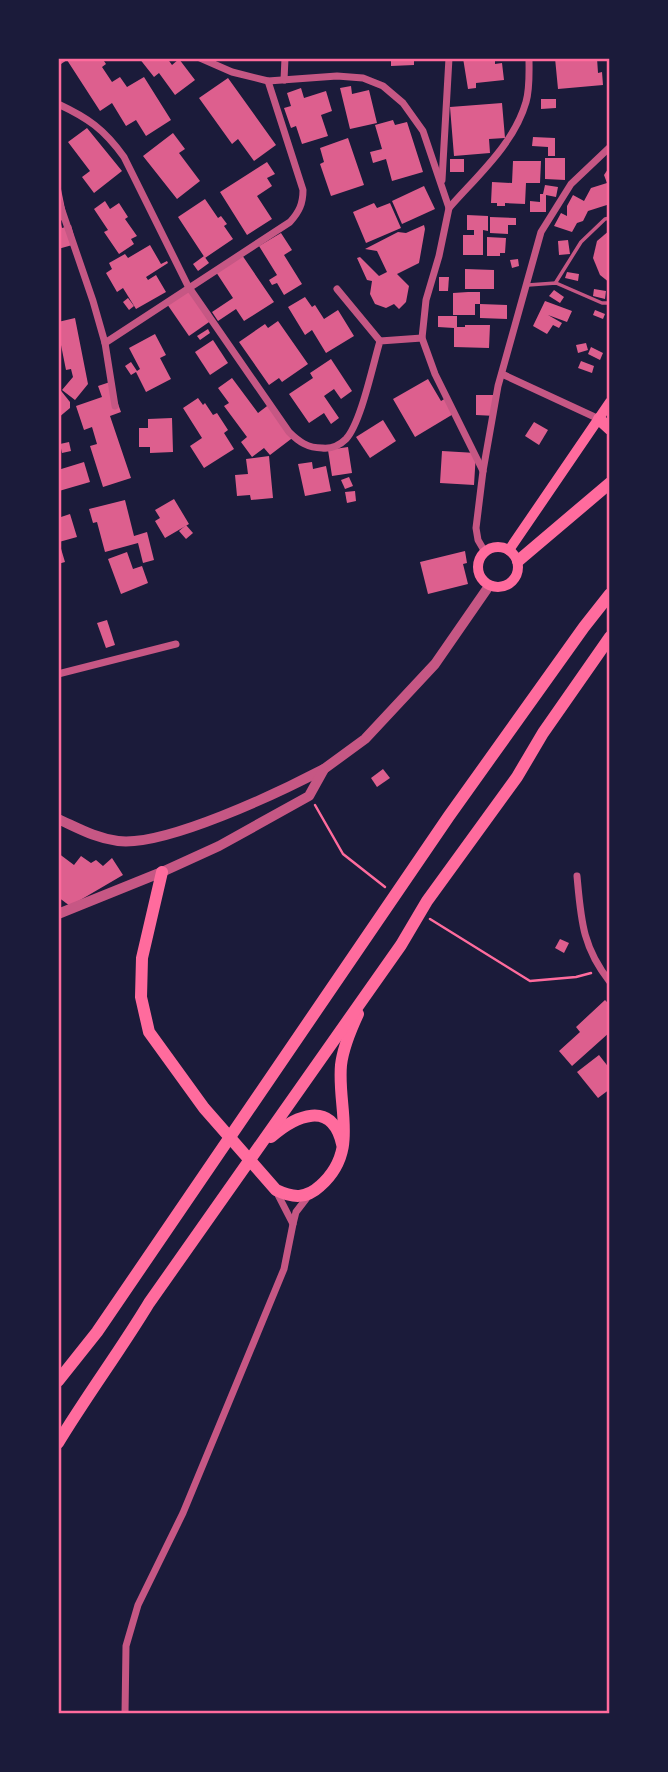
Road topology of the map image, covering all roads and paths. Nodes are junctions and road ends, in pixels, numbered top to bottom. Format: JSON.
{"nodes":[{"id":1,"x":200,"y":58,"type":"edge"},
{"id":2,"x":285,"y":58,"type":"edge"},
{"id":3,"x":449,"y":58,"type":"edge"},
{"id":4,"x":529,"y":58,"type":"edge"},
{"id":5,"x":284,"y":80,"type":"junction"},
{"id":6,"x":268,"y":81,"type":"junction"},
{"id":7,"x":58,"y":104,"type":"edge"},
{"id":8,"x":610,"y":147,"type":"edge"},
{"id":9,"x":442,"y":184,"type":"junction"},
{"id":10,"x":58,"y":200,"type":"edge"},
{"id":11,"x":449,"y":208,"type":"junction"},
{"id":12,"x":610,"y":218,"type":"edge"},
{"id":13,"x":556,"y":283,"type":"junction"},
{"id":14,"x":526,"y":285,"type":"junction"},
{"id":15,"x":188,"y":286,"type":"junction"},
{"id":16,"x":337,"y":289,"type":"dead end"},
{"id":17,"x":610,"y":303,"type":"edge"},
{"id":18,"x":422,"y":338,"type":"junction"},
{"id":19,"x":380,"y":341,"type":"junction"},
{"id":20,"x":105,"y":342,"type":"junction"},
{"id":21,"x":502,"y":374,"type":"junction"},
{"id":22,"x":610,"y":402,"type":"edge"},
{"id":23,"x":115,"y":406,"type":"dead end"},
{"id":24,"x":599,"y":419,"type":"junction"},
{"id":25,"x":610,"y":429,"type":"edge"},
{"id":26,"x":483,"y":471,"type":"junction"},
{"id":27,"x":610,"y":483,"type":"edge"},
{"id":28,"x":509,"y":550,"type":"junction"},
{"id":29,"x":485,"y":552,"type":"junction"},
{"id":30,"x":518,"y":561,"type":"junction"},
{"id":31,"x":489,"y":586,"type":"junction"},
{"id":32,"x":610,"y":594,"type":"edge"},
{"id":33,"x":610,"y":637,"type":"edge"},
{"id":34,"x":176,"y":644,"type":"dead end"},
{"id":35,"x":58,"y":674,"type":"edge"},
{"id":36,"x":324,"y":769,"type":"junction"},
{"id":37,"x":309,"y":796,"type":"junction"},
{"id":38,"x":58,"y":819,"type":"edge"},
{"id":39,"x":162,"y":872,"type":"junction"},
{"id":40,"x":577,"y":876,"type":"dead end"},
{"id":41,"x":374,"y":879,"type":"dead end"},
{"id":42,"x":59,"y":911,"type":"edge"},
{"id":43,"x":433,"y":921,"type":"dead end"},
{"id":44,"x":601,"y":970,"type":"junction"},
{"id":45,"x":610,"y":982,"type":"edge"},
{"id":46,"x":368,"y":988,"type":"junction"},
{"id":47,"x":258,"y":1150,"type":"junction"},
{"id":48,"x":342,"y":1153,"type":"junction"},
{"id":49,"x":276,"y":1190,"type":"junction"},
{"id":50,"x":311,"y":1194,"type":"junction"},
{"id":51,"x":293,"y":1224,"type":"junction"},
{"id":52,"x":58,"y":1381,"type":"edge"},
{"id":53,"x":58,"y":1443,"type":"edge"},
{"id":54,"x":125,"y":1714,"type":"edge"}],
"edges":[{"from":1,"to":6,"type":"street"},
{"from":2,"to":5,"type":"street"},
{"from":3,"to":9,"type":"street"},
{"from":4,"to":11,"type":"street"},
{"from":5,"to":6,"type":"street"},
{"from":5,"to":9,"type":"street"},
{"from":6,"to":15,"type":"street"},
{"from":7,"to":15,"type":"street"},
{"from":8,"to":14,"type":"street"},
{"from":9,"to":11,"type":"street"},
{"from":10,"to":20,"type":"street"},
{"from":11,"to":18,"type":"street"},
{"from":12,"to":13,"type":"lane"},
{"from":13,"to":14,"type":"lane"},
{"from":13,"to":17,"type":"lane"},
{"from":14,"to":21,"type":"street"},
{"from":15,"to":19,"type":"street"},
{"from":15,"to":20,"type":"street"},
{"from":16,"to":19,"type":"street"},
{"from":18,"to":19,"type":"street"},
{"from":18,"to":26,"type":"street"},
{"from":20,"to":23,"type":"street"},
{"from":21,"to":24,"type":"street"},
{"from":21,"to":26,"type":"street"},
{"from":22,"to":24,"type":"main road"},
{"from":24,"to":25,"type":"highway"},
{"from":24,"to":28,"type":"main road"},
{"from":26,"to":29,"type":"street"},
{"from":27,"to":30,"type":"highway"},
{"from":28,"to":29,"type":"main road"},
{"from":28,"to":30,"type":"main road"},
{"from":29,"to":31,"type":"main road"},
{"from":30,"to":31,"type":"main road"},
{"from":31,"to":36,"type":"street"},
{"from":32,"to":52,"type":"highway"},
{"from":33,"to":46,"type":"highway"},
{"from":34,"to":35,"type":"street"},
{"from":36,"to":37,"type":"street"},
{"from":36,"to":38,"type":"street"},
{"from":37,"to":39,"type":"street"},
{"from":37,"to":41,"type":"path"},
{"from":39,"to":42,"type":"street"},
{"from":39,"to":49,"type":"highway"},
{"from":40,"to":44,"type":"street"},
{"from":43,"to":44,"type":"path"},
{"from":44,"to":45,"type":"street"},
{"from":46,"to":47,"type":"highway"},
{"from":46,"to":48,"type":"highway"},
{"from":47,"to":48,"type":"highway"},
{"from":47,"to":53,"type":"highway"},
{"from":48,"to":50,"type":"highway"},
{"from":49,"to":50,"type":"highway"},
{"from":49,"to":51,"type":"street"},
{"from":50,"to":51,"type":"street"},
{"from":51,"to":54,"type":"street"}]}
